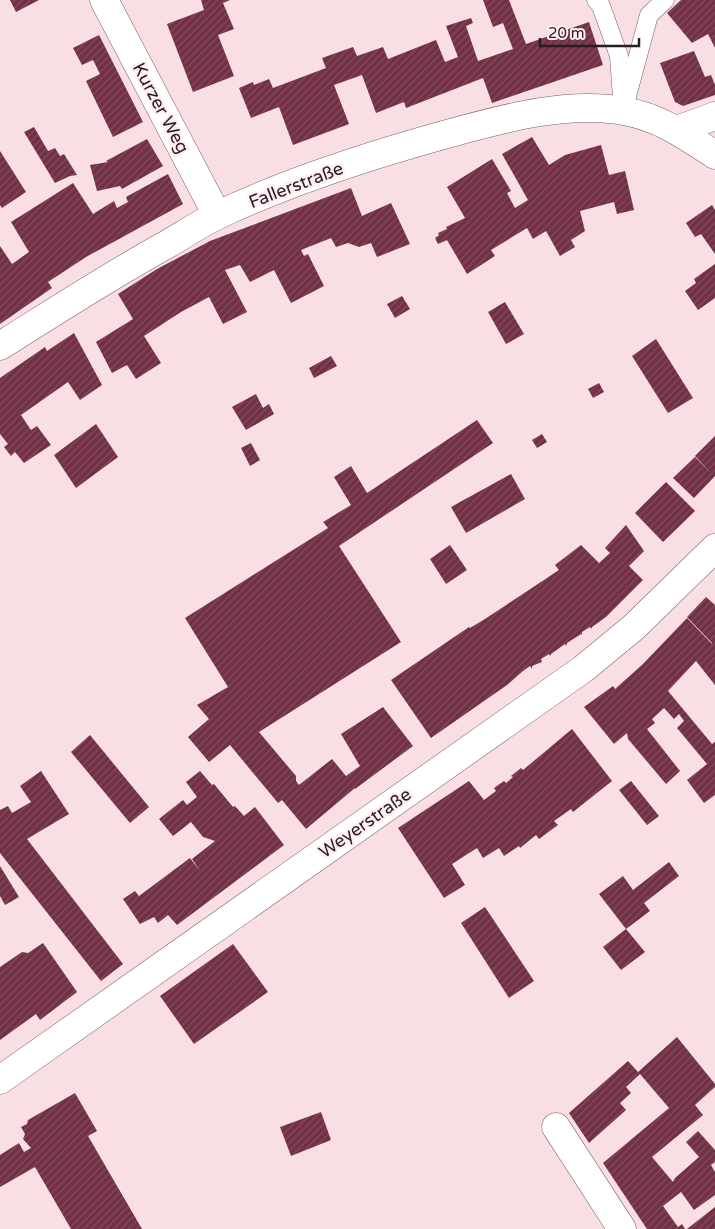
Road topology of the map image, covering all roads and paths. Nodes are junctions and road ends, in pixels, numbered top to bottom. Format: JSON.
{"nodes":[{"id":1,"x":104,"y":0,"type":"edge"},
{"id":2,"x":596,"y":0,"type":"edge"},
{"id":3,"x":665,"y":0,"type":"edge"},
{"id":4,"x":649,"y":8,"type":"edge"},
{"id":5,"x":623,"y":110,"type":"junction"},
{"id":6,"x":715,"y":116,"type":"edge"},
{"id":7,"x":677,"y":130,"type":"junction"},
{"id":8,"x":715,"y":155,"type":"edge"},
{"id":9,"x":217,"y":216,"type":"junction"},
{"id":10,"x":0,"y":346,"type":"edge"},
{"id":11,"x":715,"y":548,"type":"edge"},
{"id":12,"x":0,"y":1080,"type":"edge"},
{"id":13,"x":556,"y":1127,"type":"dead end"},
{"id":14,"x":622,"y":1229,"type":"edge"}],
"edges":[{"from":1,"to":9,"type":"street","name":"Kurzer Weg"},
{"from":2,"to":5,"type":"lane"},
{"from":3,"to":4,"type":"lane"},
{"from":4,"to":5,"type":"lane"},
{"from":5,"to":7,"type":"street","name":"Fallerstraße"},
{"from":5,"to":9,"type":"street","name":"Fallerstraße"},
{"from":6,"to":7,"type":"street"},
{"from":7,"to":8,"type":"street","name":"Fallerstraße"},
{"from":9,"to":10,"type":"street","name":"Fallerstraße"},
{"from":11,"to":12,"type":"street","name":"Weyerstraße"},
{"from":13,"to":14,"type":"street"}]}
